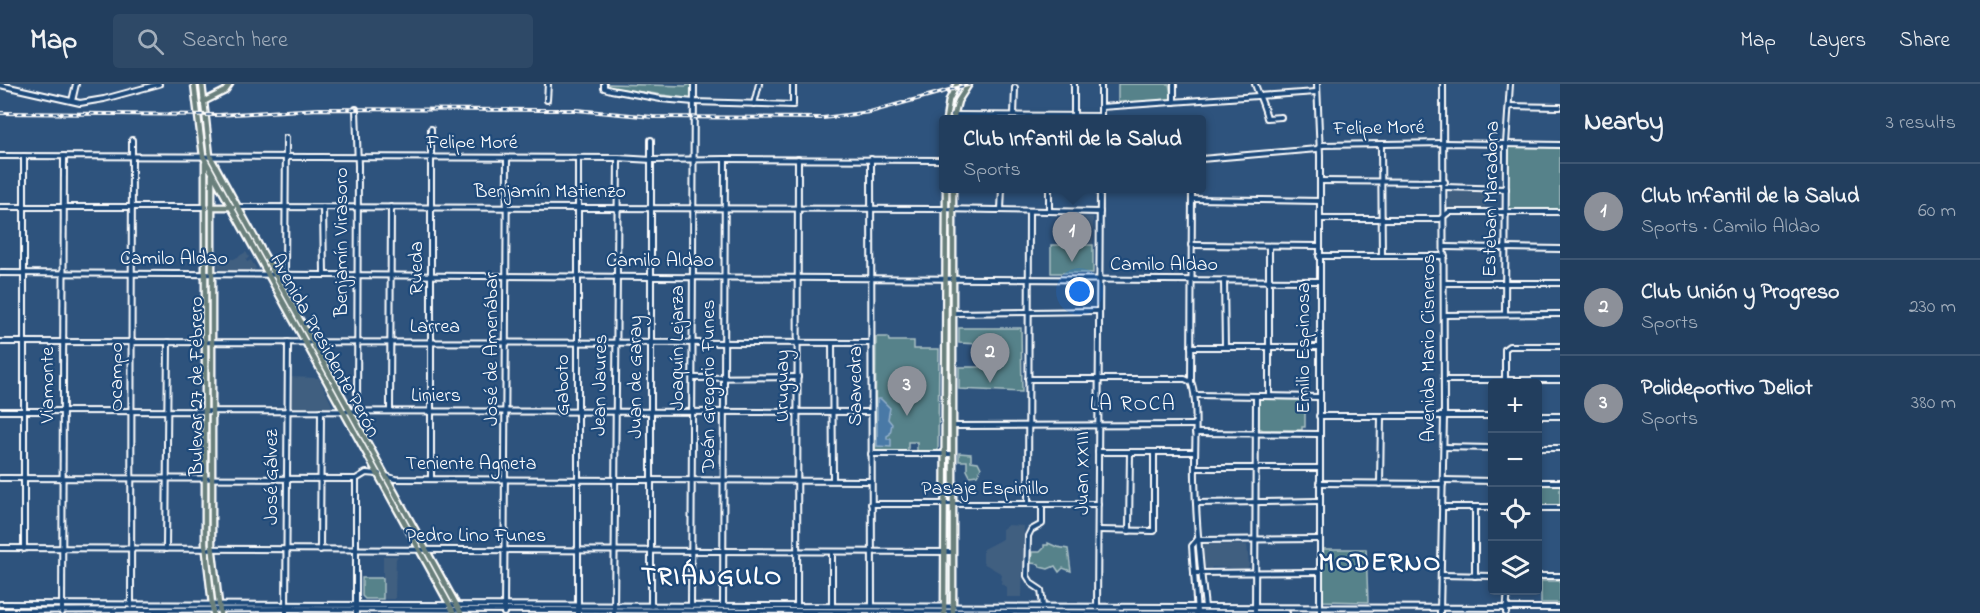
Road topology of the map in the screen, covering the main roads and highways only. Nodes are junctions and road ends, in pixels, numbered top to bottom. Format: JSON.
{"nodes":[{"id":1,"x":201,"y":84,"type":"edge"},
{"id":2,"x":230,"y":84,"type":"edge"},
{"id":3,"x":957,"y":84,"type":"edge"},
{"id":4,"x":969,"y":84,"type":"edge"},
{"id":5,"x":194,"y":85,"type":"edge"},
{"id":6,"x":203,"y":102,"type":"junction"},
{"id":7,"x":947,"y":115,"type":"edge"},
{"id":8,"x":954,"y":115,"type":"edge"},
{"id":9,"x":207,"y":158,"type":"junction"},
{"id":10,"x":212,"y":173,"type":"junction"},
{"id":11,"x":945,"y":193,"type":"edge"},
{"id":12,"x":953,"y":193,"type":"edge"},
{"id":13,"x":206,"y":207,"type":"junction"},
{"id":14,"x":212,"y":207,"type":"junction"},
{"id":15,"x":230,"y":207,"type":"junction"},
{"id":16,"x":238,"y":207,"type":"junction"},
{"id":17,"x":453,"y":604,"type":"junction"},
{"id":18,"x":944,"y":610,"type":"edge"},
{"id":19,"x":953,"y":610,"type":"edge"},
{"id":20,"x":213,"y":612,"type":"edge"},
{"id":21,"x":220,"y":612,"type":"edge"},
{"id":22,"x":457,"y":612,"type":"edge"}],
"edges":[{"from":1,"to":5,"type":"main road"},
{"from":1,"to":6,"type":"main road","name":"Avenida Presidente Perón"},
{"from":2,"to":6,"type":"main road"},
{"from":3,"to":7,"type":"main road"},
{"from":4,"to":8,"type":"main road"},
{"from":5,"to":9,"type":"main road","name":"Avenida Presidente Perón"},
{"from":6,"to":9,"type":"main road","name":"Avenida Presidente Perón"},
{"from":9,"to":10,"type":"main road","name":"Avenida Presidente Perón"},
{"from":9,"to":13,"type":"main road","name":"Bulevar 27 de Febrero"},
{"from":9,"to":16,"type":"main road","name":"Avenida Presidente Perón"},
{"from":10,"to":14,"type":"main road","name":"Bulevar 27 de Febrero"},
{"from":10,"to":15,"type":"main road","name":"Avenida Presidente Perón"},
{"from":11,"to":18,"type":"main road"},
{"from":12,"to":19,"type":"main road"},
{"from":13,"to":14,"type":"main road","name":"Benjamín Matienzo"},
{"from":13,"to":20,"type":"main road","name":"Bulevar 27 de Febrero"},
{"from":14,"to":15,"type":"main road","name":"Benjamín Matienzo"},
{"from":14,"to":21,"type":"main road","name":"Bulevar 27 de Febrero"},
{"from":15,"to":16,"type":"main road","name":"Benjamín Matienzo"},
{"from":15,"to":17,"type":"main road","name":"Avenida Presidente Perón"},
{"from":16,"to":17,"type":"main road","name":"Avenida Presidente Perón"},
{"from":17,"to":22,"type":"main road","name":"Avenida Presidente Perón"}]}
